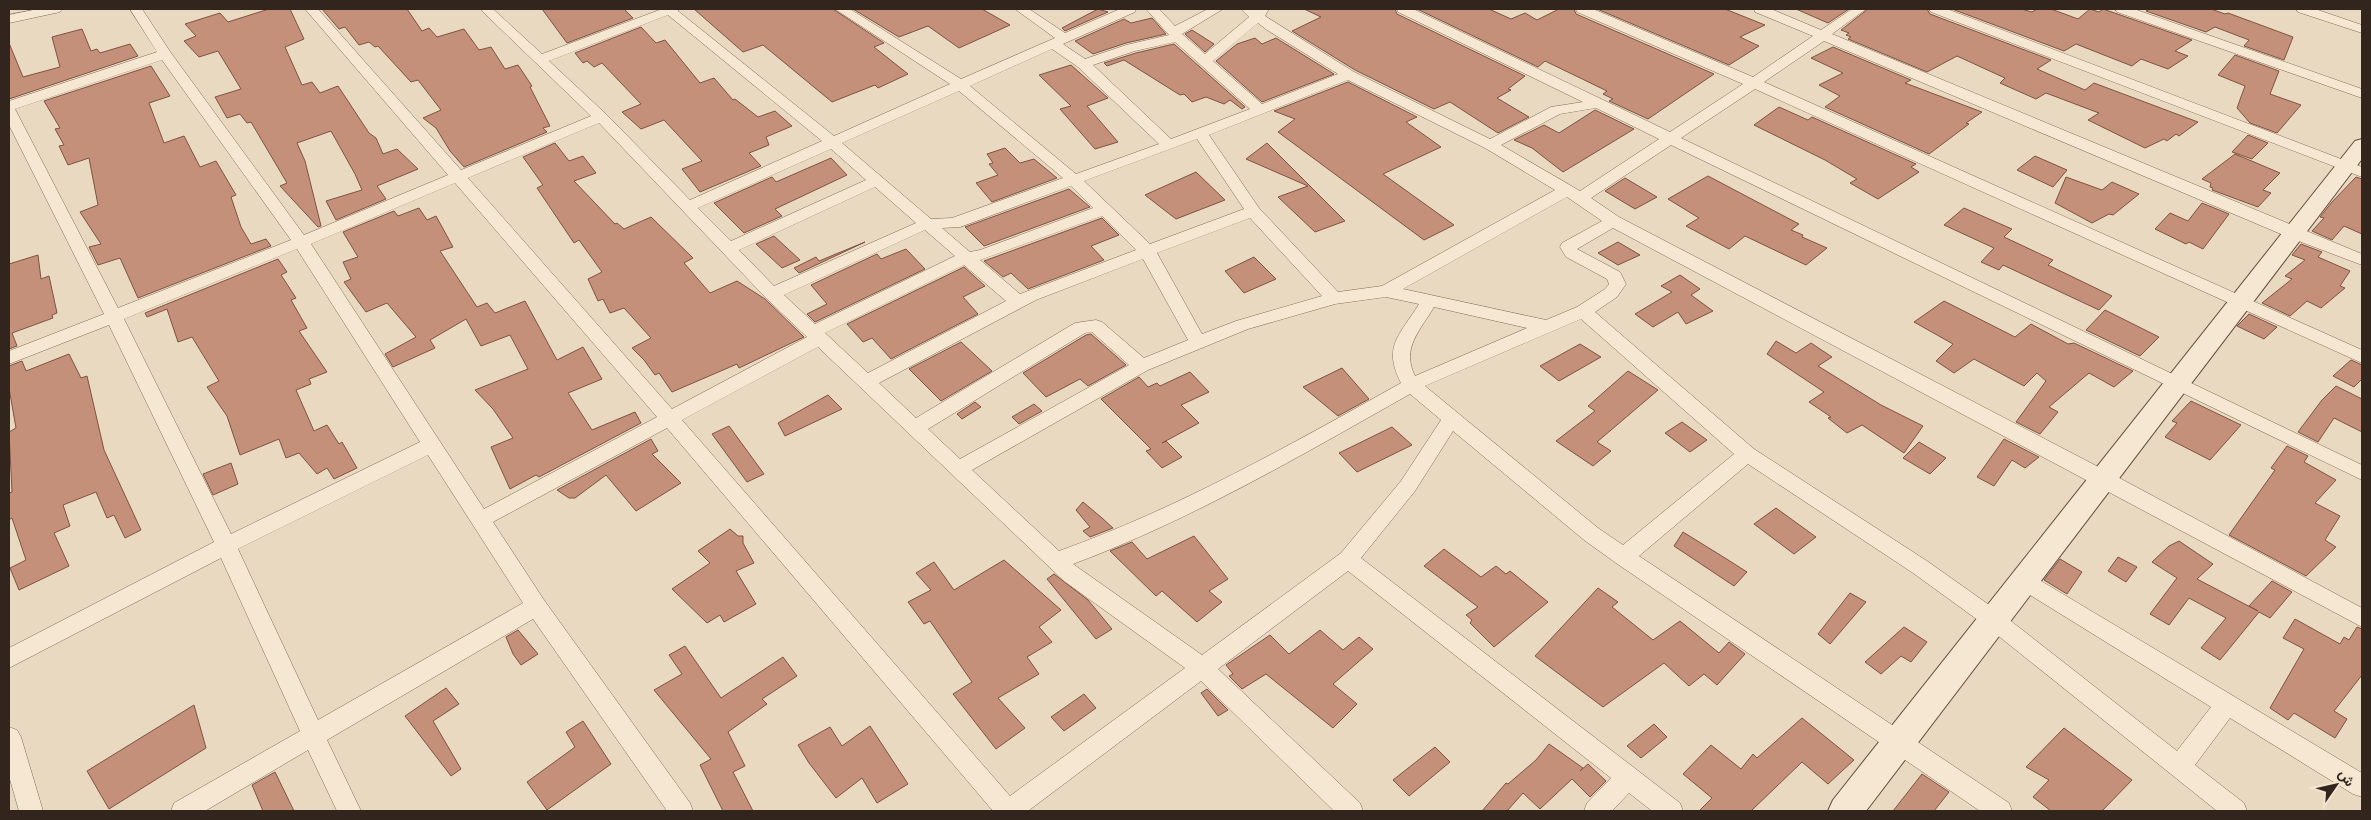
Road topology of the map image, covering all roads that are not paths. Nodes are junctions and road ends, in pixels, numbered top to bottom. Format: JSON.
{"nodes":[{"id":1,"x":55,"y":9,"type":"edge"},
{"id":2,"x":136,"y":9,"type":"edge"},
{"id":3,"x":310,"y":9,"type":"edge"},
{"id":4,"x":486,"y":9,"type":"edge"},
{"id":5,"x":670,"y":9,"type":"edge"},
{"id":6,"x":841,"y":9,"type":"edge"},
{"id":7,"x":1021,"y":9,"type":"edge"},
{"id":8,"x":1130,"y":9,"type":"edge"},
{"id":9,"x":1152,"y":9,"type":"edge"},
{"id":10,"x":1217,"y":9,"type":"edge"},
{"id":11,"x":1403,"y":9,"type":"edge"},
{"id":12,"x":1582,"y":9,"type":"edge"},
{"id":13,"x":1760,"y":9,"type":"edge"},
{"id":14,"x":1860,"y":9,"type":"edge"},
{"id":15,"x":1936,"y":9,"type":"edge"},
{"id":16,"x":2122,"y":9,"type":"edge"},
{"id":17,"x":2303,"y":9,"type":"edge"},
{"id":18,"x":1256,"y":11,"type":"edge"},
{"id":19,"x":2320,"y":11,"type":"edge"},
{"id":20,"x":9,"y":20,"type":"edge"},
{"id":21,"x":2362,"y":29,"type":"edge"},
{"id":22,"x":1824,"y":34,"type":"junction"},
{"id":23,"x":1177,"y":35,"type":"junction"},
{"id":24,"x":1058,"y":41,"type":"junction"},
{"id":25,"x":165,"y":54,"type":"junction"},
{"id":26,"x":541,"y":59,"type":"junction"},
{"id":27,"x":1206,"y":60,"type":"junction"},
{"id":28,"x":1083,"y":64,"type":"junction"},
{"id":29,"x":1349,"y":75,"type":"junction"},
{"id":30,"x":1754,"y":83,"type":"junction"},
{"id":31,"x":959,"y":84,"type":"junction"},
{"id":32,"x":2362,"y":94,"type":"edge"},
{"id":33,"x":1596,"y":104,"type":"junction"},
{"id":34,"x":9,"y":106,"type":"edge"},
{"id":35,"x":1260,"y":110,"type":"junction"},
{"id":36,"x":9,"y":111,"type":"edge"},
{"id":37,"x":601,"y":117,"type":"junction"},
{"id":38,"x":1200,"y":133,"type":"junction"},
{"id":39,"x":1673,"y":138,"type":"junction"},
{"id":40,"x":833,"y":143,"type":"junction"},
{"id":41,"x":1490,"y":145,"type":"junction"},
{"id":42,"x":1170,"y":146,"type":"junction"},
{"id":43,"x":2357,"y":161,"type":"edge"},
{"id":44,"x":457,"y":176,"type":"junction"},
{"id":45,"x":1074,"y":180,"type":"junction"},
{"id":46,"x":876,"y":181,"type":"junction"},
{"id":47,"x":1574,"y":194,"type":"junction"},
{"id":48,"x":688,"y":207,"type":"junction"},
{"id":49,"x":1102,"y":210,"type":"junction"},
{"id":50,"x":1253,"y":211,"type":"junction"},
{"id":51,"x":1613,"y":221,"type":"junction"},
{"id":52,"x":927,"y":224,"type":"junction"},
{"id":53,"x":2294,"y":233,"type":"junction"},
{"id":54,"x":301,"y":242,"type":"junction"},
{"id":55,"x":730,"y":248,"type":"junction"},
{"id":56,"x":1148,"y":252,"type":"junction"},
{"id":57,"x":966,"y":258,"type":"junction"},
{"id":58,"x":2362,"y":260,"type":"edge"},
{"id":59,"x":1386,"y":291,"type":"junction"},
{"id":60,"x":772,"y":294,"type":"junction"},
{"id":61,"x":1334,"y":298,"type":"junction"},
{"id":62,"x":1429,"y":301,"type":"junction"},
{"id":63,"x":1018,"y":302,"type":"junction"},
{"id":64,"x":2240,"y":303,"type":"junction"},
{"id":65,"x":1582,"y":311,"type":"junction"},
{"id":66,"x":114,"y":316,"type":"junction"},
{"id":67,"x":1545,"y":326,"type":"junction"},
{"id":68,"x":816,"y":336,"type":"junction"},
{"id":69,"x":1198,"y":343,"type":"junction"},
{"id":70,"x":2362,"y":357,"type":"edge"},
{"id":71,"x":9,"y":358,"type":"edge"},
{"id":72,"x":1142,"y":366,"type":"junction"},
{"id":73,"x":866,"y":382,"type":"junction"},
{"id":74,"x":2176,"y":384,"type":"junction"},
{"id":75,"x":1411,"y":385,"type":"junction"},
{"id":76,"x":671,"y":420,"type":"junction"},
{"id":77,"x":1451,"y":420,"type":"junction"},
{"id":78,"x":915,"y":428,"type":"junction"},
{"id":79,"x":433,"y":444,"type":"junction"},
{"id":80,"x":1747,"y":454,"type":"junction"},
{"id":81,"x":958,"y":469,"type":"junction"},
{"id":82,"x":2362,"y":474,"type":"edge"},
{"id":83,"x":2103,"y":478,"type":"junction"},
{"id":84,"x":480,"y":520,"type":"junction"},
{"id":85,"x":227,"y":545,"type":"junction"},
{"id":86,"x":1623,"y":557,"type":"junction"},
{"id":87,"x":1348,"y":559,"type":"junction"},
{"id":88,"x":1056,"y":561,"type":"junction"},
{"id":89,"x":2024,"y":580,"type":"junction"},
{"id":90,"x":536,"y":606,"type":"junction"},
{"id":91,"x":2362,"y":618,"type":"edge"},
{"id":92,"x":1994,"y":620,"type":"junction"},
{"id":93,"x":9,"y":659,"type":"edge"},
{"id":94,"x":1201,"y":667,"type":"junction"},
{"id":95,"x":2227,"y":704,"type":"junction"},
{"id":96,"x":311,"y":735,"type":"junction"},
{"id":97,"x":9,"y":737,"type":"edge"},
{"id":98,"x":1899,"y":742,"type":"junction"},
{"id":99,"x":2179,"y":767,"type":"junction"},
{"id":100,"x":14,"y":774,"type":"edge"},
{"id":101,"x":1628,"y":778,"type":"junction"},
{"id":102,"x":2362,"y":786,"type":"edge"},
{"id":103,"x":31,"y":811,"type":"edge"},
{"id":104,"x":183,"y":811,"type":"edge"},
{"id":105,"x":349,"y":811,"type":"edge"},
{"id":106,"x":681,"y":811,"type":"edge"},
{"id":107,"x":1008,"y":811,"type":"edge"},
{"id":108,"x":1351,"y":811,"type":"edge"},
{"id":109,"x":1596,"y":811,"type":"edge"},
{"id":110,"x":1670,"y":811,"type":"edge"},
{"id":111,"x":1845,"y":811,"type":"edge"},
{"id":112,"x":2000,"y":811,"type":"edge"},
{"id":113,"x":2235,"y":811,"type":"edge"}],
"edges":[{"from":1,"to":20,"type":"street"},
{"from":2,"to":25,"type":"street"},
{"from":3,"to":44,"type":"street"},
{"from":4,"to":26,"type":"street"},
{"from":5,"to":26,"type":"street"},
{"from":5,"to":40,"type":"street"},
{"from":6,"to":31,"type":"street"},
{"from":7,"to":24,"type":"street"},
{"from":8,"to":24,"type":"street"},
{"from":9,"to":23,"type":"street"},
{"from":10,"to":23,"type":"street"},
{"from":11,"to":33,"type":"street"},
{"from":12,"to":30,"type":"street"},
{"from":13,"to":22,"type":"street"},
{"from":14,"to":22,"type":"street"},
{"from":15,"to":43,"type":"street"},
{"from":16,"to":32,"type":"street"},
{"from":17,"to":19,"type":"street"},
{"from":18,"to":27,"type":"street"},
{"from":18,"to":29,"type":"street"},
{"from":19,"to":21,"type":"street"},
{"from":22,"to":30,"type":"street"},
{"from":22,"to":53,"type":"street"},
{"from":23,"to":27,"type":"street"},
{"from":23,"to":28,"type":"street"},
{"from":24,"to":28,"type":"street"},
{"from":24,"to":31,"type":"street"},
{"from":25,"to":34,"type":"street"},
{"from":25,"to":54,"type":"street"},
{"from":26,"to":37,"type":"street"},
{"from":27,"to":35,"type":"street"},
{"from":28,"to":42,"type":"street"},
{"from":29,"to":35,"type":"street"},
{"from":29,"to":41,"type":"street"},
{"from":30,"to":39,"type":"street"},
{"from":30,"to":64,"type":"street"},
{"from":31,"to":40,"type":"street"},
{"from":31,"to":45,"type":"street"},
{"from":33,"to":39,"type":"street"},
{"from":33,"to":41,"type":"street"},
{"from":35,"to":38,"type":"street"},
{"from":36,"to":66,"type":"street"},
{"from":37,"to":44,"type":"street"},
{"from":37,"to":48,"type":"street"},
{"from":38,"to":42,"type":"street"},
{"from":38,"to":50,"type":"street"},
{"from":39,"to":47,"type":"street"},
{"from":39,"to":74,"type":"street"},
{"from":40,"to":46,"type":"street"},
{"from":40,"to":48,"type":"street"},
{"from":41,"to":47,"type":"street"},
{"from":42,"to":45,"type":"street"},
{"from":43,"to":53,"type":"street"},
{"from":44,"to":54,"type":"street"},
{"from":44,"to":76,"type":"street"},
{"from":45,"to":49,"type":"street"},
{"from":45,"to":52,"type":"street"},
{"from":46,"to":52,"type":"street"},
{"from":46,"to":55,"type":"street"},
{"from":47,"to":51,"type":"street"},
{"from":47,"to":59,"type":"street"},
{"from":48,"to":55,"type":"street"},
{"from":49,"to":56,"type":"street"},
{"from":49,"to":57,"type":"street"},
{"from":50,"to":56,"type":"street"},
{"from":50,"to":61,"type":"street"},
{"from":51,"to":65,"type":"street"},
{"from":51,"to":83,"type":"street"},
{"from":52,"to":57,"type":"street"},
{"from":52,"to":60,"type":"street"},
{"from":53,"to":58,"type":"street"},
{"from":53,"to":64,"type":"street"},
{"from":54,"to":66,"type":"street"},
{"from":54,"to":79,"type":"street"},
{"from":55,"to":60,"type":"street"},
{"from":56,"to":63,"type":"street"},
{"from":56,"to":69,"type":"street"},
{"from":57,"to":63,"type":"street"},
{"from":57,"to":68,"type":"street"},
{"from":59,"to":61,"type":"street"},
{"from":59,"to":62,"type":"street"},
{"from":60,"to":68,"type":"street"},
{"from":61,"to":69,"type":"street"},
{"from":62,"to":67,"type":"street"},
{"from":62,"to":75,"type":"street"},
{"from":63,"to":73,"type":"street"},
{"from":64,"to":70,"type":"street"},
{"from":64,"to":74,"type":"street"},
{"from":65,"to":67,"type":"street"},
{"from":65,"to":80,"type":"street"},
{"from":66,"to":71,"type":"street"},
{"from":66,"to":85,"type":"street"},
{"from":67,"to":75,"type":"street"},
{"from":68,"to":73,"type":"street"},
{"from":68,"to":76,"type":"street"},
{"from":69,"to":72,"type":"street"},
{"from":72,"to":78,"type":"street"},
{"from":72,"to":81,"type":"street"},
{"from":73,"to":78,"type":"street"},
{"from":74,"to":82,"type":"street"},
{"from":74,"to":83,"type":"street"},
{"from":75,"to":77,"type":"street"},
{"from":75,"to":88,"type":"street"},
{"from":76,"to":84,"type":"street"},
{"from":76,"to":107,"type":"street"},
{"from":77,"to":86,"type":"street"},
{"from":77,"to":87,"type":"street"},
{"from":78,"to":81,"type":"street"},
{"from":79,"to":84,"type":"street"},
{"from":79,"to":85,"type":"street"},
{"from":80,"to":86,"type":"street"},
{"from":80,"to":92,"type":"street"},
{"from":81,"to":88,"type":"street"},
{"from":83,"to":89,"type":"street"},
{"from":83,"to":91,"type":"street"},
{"from":84,"to":90,"type":"street"},
{"from":85,"to":93,"type":"street"},
{"from":85,"to":96,"type":"street"},
{"from":86,"to":98,"type":"street"},
{"from":87,"to":94,"type":"street"},
{"from":87,"to":101,"type":"street"},
{"from":88,"to":94,"type":"street"},
{"from":89,"to":92,"type":"street"},
{"from":89,"to":95,"type":"street"},
{"from":90,"to":96,"type":"street"},
{"from":90,"to":106,"type":"street"},
{"from":92,"to":98,"type":"street"},
{"from":92,"to":99,"type":"street"},
{"from":94,"to":107,"type":"street"},
{"from":94,"to":108,"type":"street"},
{"from":95,"to":99,"type":"street"},
{"from":95,"to":102,"type":"street"},
{"from":96,"to":104,"type":"street"},
{"from":96,"to":105,"type":"street"},
{"from":97,"to":100,"type":"street"},
{"from":98,"to":111,"type":"street"},
{"from":98,"to":112,"type":"street"},
{"from":99,"to":113,"type":"street"},
{"from":100,"to":103,"type":"street"},
{"from":101,"to":109,"type":"street"},
{"from":101,"to":110,"type":"street"}]}
